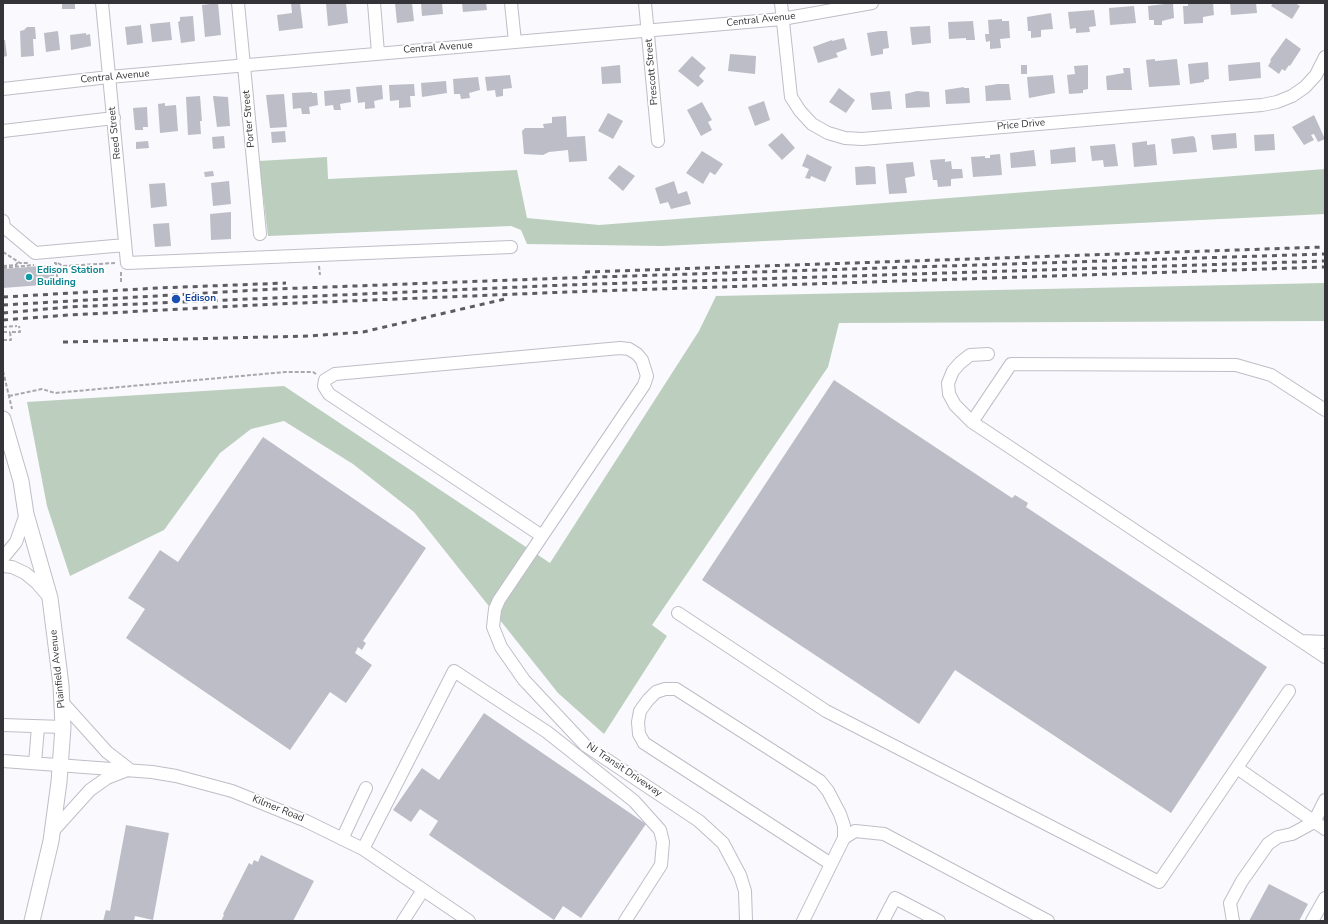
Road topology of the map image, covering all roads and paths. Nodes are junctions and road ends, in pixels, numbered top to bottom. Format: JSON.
{"nodes":[{"id":1,"x":102,"y":3,"type":"edge"},
{"id":2,"x":238,"y":3,"type":"edge"},
{"id":3,"x":374,"y":3,"type":"edge"},
{"id":4,"x":511,"y":3,"type":"edge"},
{"id":5,"x":645,"y":3,"type":"edge"},
{"id":6,"x":781,"y":3,"type":"edge"},
{"id":7,"x":872,"y":3,"type":"edge"},
{"id":8,"x":782,"y":19,"type":"junction"},
{"id":9,"x":648,"y":30,"type":"junction"},
{"id":10,"x":515,"y":42,"type":"junction"},
{"id":11,"x":378,"y":53,"type":"junction"},
{"id":12,"x":1325,"y":57,"type":"edge"},
{"id":13,"x":244,"y":66,"type":"junction"},
{"id":14,"x":109,"y":77,"type":"junction"},
{"id":15,"x":3,"y":89,"type":"edge"},
{"id":16,"x":114,"y":118,"type":"junction"},
{"id":17,"x":3,"y":131,"type":"edge"},
{"id":18,"x":658,"y":141,"type":"dead end"},
{"id":19,"x":3,"y":221,"type":"edge"},
{"id":20,"x":260,"y":234,"type":"dead end"},
{"id":21,"x":125,"y":245,"type":"junction"},
{"id":22,"x":511,"y":247,"type":"dead end"},
{"id":23,"x":18,"y":262,"type":"dead end"},
{"id":24,"x":48,"y":264,"type":"dead end"},
{"id":25,"x":41,"y":265,"type":"dead end"},
{"id":26,"x":319,"y":265,"type":"dead end"},
{"id":27,"x":3,"y":267,"type":"edge"},
{"id":28,"x":320,"y":275,"type":"dead end"},
{"id":29,"x":121,"y":276,"type":"dead end"},
{"id":30,"x":121,"y":283,"type":"dead end"},
{"id":31,"x":58,"y":288,"type":"dead end"},
{"id":32,"x":3,"y":327,"type":"edge"},
{"id":33,"x":3,"y":332,"type":"edge"},
{"id":34,"x":10,"y":332,"type":"junction"},
{"id":35,"x":3,"y":340,"type":"edge"},
{"id":36,"x":988,"y":354,"type":"dead end"},
{"id":37,"x":3,"y":371,"type":"edge"},
{"id":38,"x":325,"y":380,"type":"junction"},
{"id":39,"x":9,"y":396,"type":"junction"},
{"id":40,"x":11,"y":404,"type":"dead end"},
{"id":41,"x":1325,"y":410,"type":"edge"},
{"id":42,"x":3,"y":420,"type":"edge"},
{"id":43,"x":972,"y":422,"type":"junction"},
{"id":44,"x":26,"y":514,"type":"junction"},
{"id":45,"x":542,"y":536,"type":"junction"},
{"id":46,"x":3,"y":558,"type":"edge"},
{"id":47,"x":3,"y":566,"type":"edge"},
{"id":48,"x":50,"y":598,"type":"junction"},
{"id":49,"x":678,"y":613,"type":"dead end"},
{"id":50,"x":1302,"y":641,"type":"junction"},
{"id":51,"x":1325,"y":642,"type":"edge"},
{"id":52,"x":1325,"y":657,"type":"edge"},
{"id":53,"x":1289,"y":691,"type":"dead end"},
{"id":54,"x":62,"y":702,"type":"junction"},
{"id":55,"x":3,"y":725,"type":"edge"},
{"id":56,"x":38,"y":727,"type":"junction"},
{"id":57,"x":63,"y":727,"type":"junction"},
{"id":58,"x":3,"y":761,"type":"edge"},
{"id":59,"x":35,"y":763,"type":"junction"},
{"id":60,"x":61,"y":766,"type":"junction"},
{"id":61,"x":1237,"y":768,"type":"junction"},
{"id":62,"x":129,"y":769,"type":"junction"},
{"id":63,"x":366,"y":788,"type":"dead end"},
{"id":64,"x":1325,"y":800,"type":"edge"},
{"id":65,"x":1314,"y":822,"type":"junction"},
{"id":66,"x":1325,"y":829,"type":"edge"},
{"id":67,"x":53,"y":831,"type":"junction"},
{"id":68,"x":844,"y":838,"type":"junction"},
{"id":69,"x":342,"y":839,"type":"junction"},
{"id":70,"x":363,"y":849,"type":"junction"},
{"id":71,"x":831,"y":864,"type":"junction"},
{"id":72,"x":423,"y":890,"type":"junction"},
{"id":73,"x":1325,"y":898,"type":"edge"},
{"id":74,"x":32,"y":921,"type":"edge"},
{"id":75,"x":403,"y":921,"type":"edge"},
{"id":76,"x":469,"y":921,"type":"edge"},
{"id":77,"x":625,"y":921,"type":"edge"},
{"id":78,"x":746,"y":921,"type":"edge"},
{"id":79,"x":802,"y":921,"type":"edge"},
{"id":80,"x":883,"y":921,"type":"edge"},
{"id":81,"x":939,"y":921,"type":"edge"},
{"id":82,"x":1048,"y":921,"type":"edge"},
{"id":83,"x":1233,"y":921,"type":"edge"},
{"id":84,"x":1312,"y":921,"type":"edge"}],
"edges":[{"from":1,"to":14,"type":"street","name":"Reed Street"},
{"from":2,"to":13,"type":"street","name":"Porter Street"},
{"from":3,"to":11,"type":"street"},
{"from":4,"to":10,"type":"street"},
{"from":5,"to":9,"type":"street","name":"Prescott Street"},
{"from":6,"to":8,"type":"street","name":"Price Drive"},
{"from":7,"to":8,"type":"street","name":"Central Avenue"},
{"from":8,"to":9,"type":"street","name":"Central Avenue"},
{"from":8,"to":12,"type":"street","name":"Price Drive"},
{"from":9,"to":10,"type":"street","name":"Central Avenue"},
{"from":9,"to":18,"type":"street","name":"Prescott Street"},
{"from":10,"to":11,"type":"street","name":"Central Avenue"},
{"from":11,"to":13,"type":"street","name":"Central Avenue"},
{"from":13,"to":14,"type":"street","name":"Central Avenue"},
{"from":13,"to":20,"type":"street","name":"Porter Street"},
{"from":14,"to":15,"type":"street","name":"Central Avenue"},
{"from":14,"to":16,"type":"street","name":"Reed Street"},
{"from":16,"to":17,"type":"street"},
{"from":16,"to":21,"type":"street","name":"Reed Street"},
{"from":19,"to":21,"type":"street"},
{"from":21,"to":22,"type":"street","name":"Reed Street"},
{"from":23,"to":27,"type":"path"},
{"from":24,"to":31,"type":"path"},
{"from":25,"to":27,"type":"path"},
{"from":26,"to":28,"type":"path"},
{"from":29,"to":30,"type":"path"},
{"from":32,"to":34,"type":"path"},
{"from":33,"to":34,"type":"path"},
{"from":34,"to":35,"type":"path"},
{"from":36,"to":43,"type":"street"},
{"from":37,"to":39,"type":"path"},
{"from":38,"to":39,"type":"path"},
{"from":38,"to":45,"type":"street"},
{"from":38,"to":45,"type":"street","name":"NJ Transit Driveway"},
{"from":39,"to":40,"type":"path"},
{"from":41,"to":43,"type":"street"},
{"from":42,"to":44,"type":"main road","name":"Plainfield Avenue"},
{"from":43,"to":50,"type":"street"},
{"from":44,"to":46,"type":"street"},
{"from":44,"to":48,"type":"main road","name":"Plainfield Avenue"},
{"from":45,"to":78,"type":"street","name":"NJ Transit Driveway"},
{"from":47,"to":48,"type":"street"},
{"from":48,"to":54,"type":"main road","name":"Plainfield Avenue"},
{"from":49,"to":61,"type":"street"},
{"from":50,"to":51,"type":"street"},
{"from":50,"to":52,"type":"street"},
{"from":53,"to":61,"type":"street"},
{"from":54,"to":57,"type":"main road","name":"Plainfield Avenue"},
{"from":54,"to":62,"type":"street"},
{"from":55,"to":56,"type":"street"},
{"from":56,"to":57,"type":"street"},
{"from":56,"to":59,"type":"street"},
{"from":57,"to":60,"type":"main road","name":"Plainfield Avenue"},
{"from":58,"to":59,"type":"street","name":"Kilmer Road"},
{"from":59,"to":60,"type":"street","name":"Kilmer Road"},
{"from":60,"to":62,"type":"street","name":"Kilmer Road"},
{"from":60,"to":67,"type":"main road","name":"Plainfield Avenue"},
{"from":61,"to":65,"type":"street"},
{"from":62,"to":67,"type":"street"},
{"from":62,"to":69,"type":"street","name":"Kilmer Road"},
{"from":63,"to":69,"type":"street"},
{"from":64,"to":65,"type":"street"},
{"from":65,"to":66,"type":"street"},
{"from":65,"to":83,"type":"street"},
{"from":67,"to":74,"type":"main road","name":"Plainfield Avenue"},
{"from":68,"to":71,"type":"street"},
{"from":68,"to":71,"type":"street"},
{"from":68,"to":82,"type":"street"},
{"from":69,"to":70,"type":"street","name":"Kilmer Road"},
{"from":70,"to":72,"type":"street","name":"Kilmer Road"},
{"from":70,"to":77,"type":"street"},
{"from":71,"to":79,"type":"street"},
{"from":72,"to":75,"type":"street"},
{"from":72,"to":76,"type":"street","name":"Kilmer Road"},
{"from":73,"to":84,"type":"street"},
{"from":80,"to":81,"type":"street"}]}
